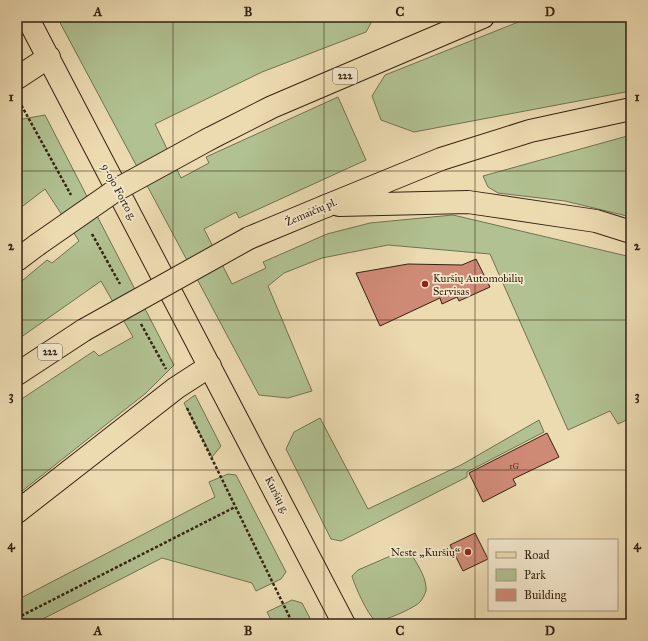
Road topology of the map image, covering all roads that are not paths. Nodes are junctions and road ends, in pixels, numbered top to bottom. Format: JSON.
{"nodes":[{"id":1,"x":27,"y":17,"type":"edge"},
{"id":2,"x":483,"y":17,"type":"edge"},
{"id":3,"x":49,"y":57,"type":"junction"},
{"id":4,"x":17,"y":78,"type":"edge"},
{"id":5,"x":631,"y":109,"type":"edge"},
{"id":6,"x":326,"y":206,"type":"junction"},
{"id":7,"x":631,"y":232,"type":"edge"},
{"id":8,"x":17,"y":260,"type":"edge"},
{"id":9,"x":210,"y":366,"type":"junction"},
{"id":10,"x":17,"y":374,"type":"edge"},
{"id":11,"x":17,"y":512,"type":"edge"},
{"id":12,"x":344,"y":624,"type":"edge"}],
"edges":[{"from":1,"to":3,"type":"main road","name":"9-ojo Forto g."},
{"from":2,"to":8,"type":"main road","number":"222","bridge":true},
{"from":3,"to":4,"type":"main road"},
{"from":3,"to":9,"type":"main road","name":"9-ojo Forto g."},
{"from":5,"to":6,"type":"main road","name":"Žemaičių pl.","number":"222"},
{"from":6,"to":7,"type":"main road"},
{"from":6,"to":10,"type":"main road","name":"Žemaičių pl.","number":"222","bridge":true},
{"from":9,"to":11,"type":"main road"},
{"from":9,"to":12,"type":"main road","name":"Kuršių g."}]}
